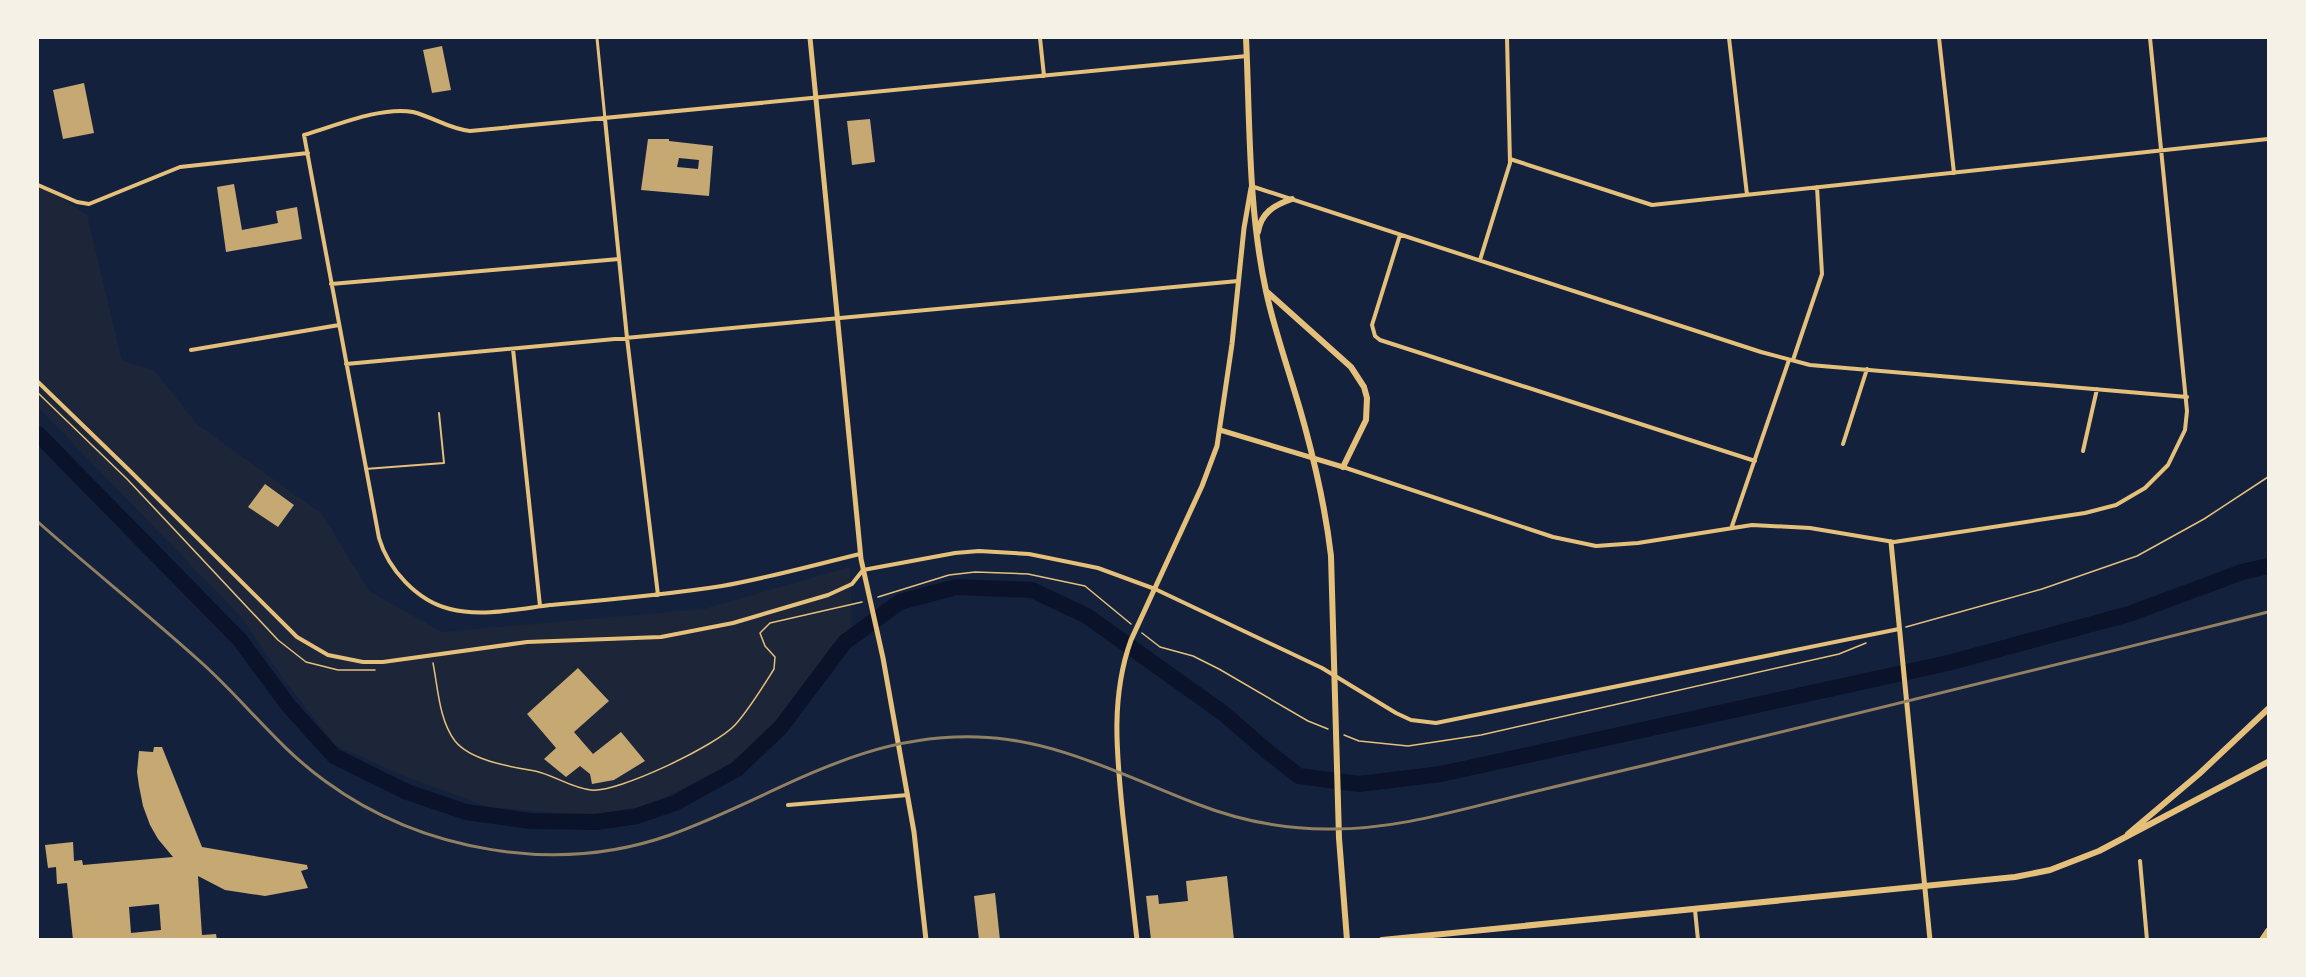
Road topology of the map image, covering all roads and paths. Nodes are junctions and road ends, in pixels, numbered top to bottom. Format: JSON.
{"nodes":[{"id":1,"x":597,"y":38,"type":"edge"},
{"id":2,"x":810,"y":38,"type":"edge"},
{"id":3,"x":1040,"y":38,"type":"edge"},
{"id":4,"x":1246,"y":38,"type":"edge"},
{"id":5,"x":1507,"y":38,"type":"edge"},
{"id":6,"x":1729,"y":38,"type":"edge"},
{"id":7,"x":1939,"y":38,"type":"edge"},
{"id":8,"x":2150,"y":38,"type":"edge"},
{"id":9,"x":1246,"y":56,"type":"junction"},
{"id":10,"x":1044,"y":76,"type":"junction"},
{"id":11,"x":816,"y":99,"type":"junction"},
{"id":12,"x":605,"y":119,"type":"junction"},
{"id":13,"x":2268,"y":139,"type":"edge"},
{"id":14,"x":2162,"y":151,"type":"junction"},
{"id":15,"x":308,"y":153,"type":"junction"},
{"id":16,"x":1510,"y":159,"type":"junction"},
{"id":17,"x":1954,"y":173,"type":"junction"},
{"id":18,"x":38,"y":185,"type":"edge"},
{"id":19,"x":1251,"y":186,"type":"junction"},
{"id":20,"x":1817,"y":187,"type":"junction"},
{"id":21,"x":1747,"y":195,"type":"junction"},
{"id":22,"x":1292,"y":199,"type":"junction"},
{"id":23,"x":1400,"y":234,"type":"junction"},
{"id":24,"x":1256,"y":238,"type":"junction"},
{"id":25,"x":619,"y":259,"type":"junction"},
{"id":26,"x":1480,"y":260,"type":"junction"},
{"id":27,"x":1238,"y":281,"type":"junction"},
{"id":28,"x":331,"y":284,"type":"junction"},
{"id":29,"x":1266,"y":291,"type":"junction"},
{"id":30,"x":838,"y":319,"type":"junction"},
{"id":31,"x":339,"y":325,"type":"junction"},
{"id":32,"x":627,"y":338,"type":"junction"},
{"id":33,"x":513,"y":349,"type":"junction"},
{"id":34,"x":191,"y":350,"type":"dead end"},
{"id":35,"x":1791,"y":360,"type":"junction"},
{"id":36,"x":346,"y":364,"type":"junction"},
{"id":37,"x":1867,"y":369,"type":"junction"},
{"id":38,"x":38,"y":382,"type":"edge"},
{"id":39,"x":2097,"y":389,"type":"junction"},
{"id":40,"x":2187,"y":397,"type":"junction"},
{"id":41,"x":439,"y":413,"type":"dead end"},
{"id":42,"x":1220,"y":430,"type":"junction"},
{"id":43,"x":1843,"y":444,"type":"dead end"},
{"id":44,"x":2083,"y":451,"type":"dead end"},
{"id":45,"x":1755,"y":461,"type":"junction"},
{"id":46,"x":1343,"y":467,"type":"junction"},
{"id":47,"x":365,"y":469,"type":"junction"},
{"id":48,"x":2268,"y":477,"type":"edge"},
{"id":49,"x":1732,"y":526,"type":"junction"},
{"id":50,"x":1891,"y":542,"type":"junction"},
{"id":51,"x":860,"y":554,"type":"junction"},
{"id":52,"x":863,"y":570,"type":"junction"},
{"id":53,"x":1155,"y":589,"type":"junction"},
{"id":54,"x":658,"y":595,"type":"junction"},
{"id":55,"x":540,"y":606,"type":"junction"},
{"id":56,"x":1900,"y":629,"type":"junction"},
{"id":57,"x":2268,"y":709,"type":"edge"},
{"id":58,"x":2268,"y":762,"type":"edge"},
{"id":59,"x":908,"y":795,"type":"junction"},
{"id":60,"x":788,"y":805,"type":"dead end"},
{"id":61,"x":2116,"y":843,"type":"junction"},
{"id":62,"x":2140,"y":861,"type":"dead end"},
{"id":63,"x":1925,"y":887,"type":"junction"},
{"id":64,"x":1695,"y":910,"type":"junction"},
{"id":65,"x":2268,"y":931,"type":"edge"},
{"id":66,"x":926,"y":939,"type":"edge"},
{"id":67,"x":1137,"y":939,"type":"edge"},
{"id":68,"x":1347,"y":939,"type":"edge"},
{"id":69,"x":1382,"y":939,"type":"edge"},
{"id":70,"x":1698,"y":939,"type":"edge"},
{"id":71,"x":1930,"y":939,"type":"edge"},
{"id":72,"x":2147,"y":939,"type":"edge"},
{"id":73,"x":2262,"y":939,"type":"edge"}],
"edges":[{"from":1,"to":12,"type":"street"},
{"from":2,"to":11,"type":"street"},
{"from":3,"to":10,"type":"street"},
{"from":4,"to":9,"type":"main road"},
{"from":5,"to":16,"type":"street"},
{"from":6,"to":21,"type":"street"},
{"from":7,"to":17,"type":"street"},
{"from":8,"to":14,"type":"street"},
{"from":9,"to":10,"type":"street"},
{"from":9,"to":19,"type":"main road"},
{"from":10,"to":11,"type":"street"},
{"from":11,"to":12,"type":"street"},
{"from":11,"to":30,"type":"street"},
{"from":12,"to":15,"type":"street"},
{"from":12,"to":25,"type":"street"},
{"from":13,"to":14,"type":"street"},
{"from":14,"to":17,"type":"street"},
{"from":14,"to":40,"type":"street"},
{"from":15,"to":18,"type":"street"},
{"from":15,"to":28,"type":"street"},
{"from":16,"to":21,"type":"street"},
{"from":16,"to":26,"type":"street"},
{"from":17,"to":20,"type":"street"},
{"from":19,"to":22,"type":"street"},
{"from":19,"to":24,"type":"main road"},
{"from":19,"to":27,"type":"street"},
{"from":20,"to":21,"type":"street"},
{"from":20,"to":35,"type":"street"},
{"from":22,"to":23,"type":"street"},
{"from":22,"to":24,"type":"main road"},
{"from":23,"to":26,"type":"street"},
{"from":23,"to":45,"type":"street"},
{"from":24,"to":29,"type":"main road"},
{"from":25,"to":28,"type":"street"},
{"from":25,"to":32,"type":"street"},
{"from":26,"to":35,"type":"street"},
{"from":27,"to":30,"type":"street"},
{"from":27,"to":42,"type":"street"},
{"from":28,"to":31,"type":"street"},
{"from":29,"to":46,"type":"main road"},
{"from":29,"to":68,"type":"main road"},
{"from":30,"to":32,"type":"street"},
{"from":30,"to":51,"type":"street"},
{"from":31,"to":34,"type":"street"},
{"from":31,"to":36,"type":"street"},
{"from":32,"to":33,"type":"street"},
{"from":32,"to":54,"type":"street"},
{"from":33,"to":36,"type":"street"},
{"from":33,"to":55,"type":"street"},
{"from":35,"to":37,"type":"street"},
{"from":35,"to":45,"type":"street"},
{"from":36,"to":47,"type":"street"},
{"from":37,"to":39,"type":"street"},
{"from":37,"to":43,"type":"street"},
{"from":38,"to":52,"type":"street"},
{"from":39,"to":40,"type":"street"},
{"from":39,"to":44,"type":"street"},
{"from":40,"to":50,"type":"street"},
{"from":41,"to":47,"type":"lane"},
{"from":42,"to":46,"type":"street"},
{"from":42,"to":53,"type":"street"},
{"from":45,"to":49,"type":"street"},
{"from":46,"to":49,"type":"street"},
{"from":47,"to":55,"type":"street"},
{"from":48,"to":56,"type":"path"},
{"from":49,"to":50,"type":"street"},
{"from":50,"to":56,"type":"street"},
{"from":51,"to":52,"type":"street"},
{"from":51,"to":54,"type":"street"},
{"from":52,"to":53,"type":"street"},
{"from":52,"to":59,"type":"street"},
{"from":53,"to":56,"type":"street"},
{"from":53,"to":67,"type":"street"},
{"from":54,"to":55,"type":"street"},
{"from":56,"to":63,"type":"street"},
{"from":57,"to":61,"type":"main road"},
{"from":58,"to":61,"type":"main road"},
{"from":59,"to":60,"type":"street"},
{"from":59,"to":66,"type":"street"},
{"from":61,"to":63,"type":"main road"},
{"from":62,"to":72,"type":"street"},
{"from":63,"to":64,"type":"main road"},
{"from":63,"to":71,"type":"street"},
{"from":64,"to":69,"type":"main road"},
{"from":64,"to":70,"type":"street"},
{"from":65,"to":73,"type":"main road"}]}
